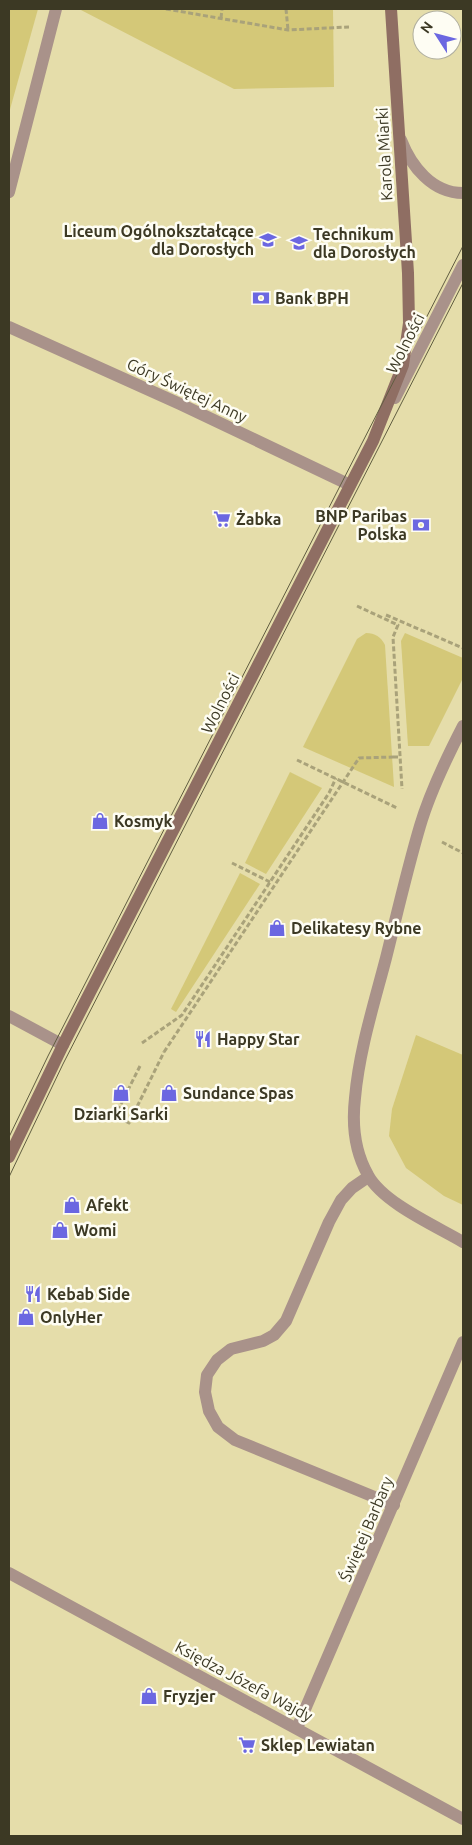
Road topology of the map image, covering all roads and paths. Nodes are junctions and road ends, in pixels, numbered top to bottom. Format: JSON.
{"nodes":[{"id":1,"x":56,"y":9,"type":"edge"},
{"id":2,"x":166,"y":9,"type":"edge"},
{"id":3,"x":222,"y":9,"type":"edge"},
{"id":4,"x":286,"y":9,"type":"edge"},
{"id":5,"x":391,"y":9,"type":"edge"},
{"id":6,"x":221,"y":18,"type":"junction"},
{"id":7,"x":349,"y":27,"type":"dead end"},
{"id":8,"x":288,"y":30,"type":"junction"},
{"id":9,"x":399,"y":137,"type":"junction"},
{"id":10,"x":9,"y":192,"type":"edge"},
{"id":11,"x":463,"y":193,"type":"edge"},
{"id":12,"x":463,"y":265,"type":"edge"},
{"id":13,"x":9,"y":327,"type":"edge"},
{"id":14,"x":373,"y":441,"type":"junction"},
{"id":15,"x":350,"y":485,"type":"junction"},
{"id":16,"x":357,"y":606,"type":"dead end"},
{"id":17,"x":386,"y":615,"type":"dead end"},
{"id":18,"x":463,"y":648,"type":"edge"},
{"id":19,"x":463,"y":726,"type":"edge"},
{"id":20,"x":400,"y":757,"type":"junction"},
{"id":21,"x":297,"y":760,"type":"dead end"},
{"id":22,"x":336,"y":778,"type":"junction"},
{"id":23,"x":403,"y":793,"type":"dead end"},
{"id":24,"x":379,"y":799,"type":"dead end"},
{"id":25,"x":232,"y":863,"type":"dead end"},
{"id":26,"x":270,"y":882,"type":"junction"},
{"id":27,"x":9,"y":1016,"type":"edge"},
{"id":28,"x":142,"y":1043,"type":"dead end"},
{"id":29,"x":63,"y":1045,"type":"junction"},
{"id":30,"x":140,"y":1066,"type":"dead end"},
{"id":31,"x":9,"y":1157,"type":"edge"},
{"id":32,"x":368,"y":1176,"type":"junction"},
{"id":33,"x":463,"y":1242,"type":"edge"},
{"id":34,"x":463,"y":1342,"type":"edge"},
{"id":35,"x":394,"y":1505,"type":"junction"},
{"id":36,"x":9,"y":1573,"type":"edge"},
{"id":37,"x":297,"y":1728,"type":"junction"},
{"id":38,"x":463,"y":1818,"type":"edge"}],
"edges":[{"from":1,"to":10,"type":"street"},
{"from":2,"to":6,"type":"path"},
{"from":3,"to":6,"type":"path"},
{"from":4,"to":8,"type":"path"},
{"from":5,"to":9,"type":"main road","name":"Karola Miarki"},
{"from":6,"to":8,"type":"path"},
{"from":7,"to":8,"type":"path"},
{"from":9,"to":11,"type":"street"},
{"from":9,"to":14,"type":"main road","name":"Karola Miarki"},
{"from":12,"to":14,"type":"street","name":"Wolności"},
{"from":13,"to":15,"type":"street","name":"Góry Świętej Anny"},
{"from":14,"to":15,"type":"main road","name":"Wolności"},
{"from":15,"to":29,"type":"main road","name":"Wolności"},
{"from":16,"to":20,"type":"path"},
{"from":17,"to":18,"type":"path"},
{"from":19,"to":32,"type":"street"},
{"from":20,"to":23,"type":"path"},
{"from":20,"to":30,"type":"path","bridge":true},
{"from":21,"to":22,"type":"path"},
{"from":22,"to":24,"type":"path"},
{"from":22,"to":26,"type":"path"},
{"from":25,"to":26,"type":"path"},
{"from":26,"to":28,"type":"path"},
{"from":27,"to":29,"type":"street"},
{"from":29,"to":31,"type":"main road","name":"Wolności"},
{"from":32,"to":33,"type":"street"},
{"from":32,"to":35,"type":"street"},
{"from":34,"to":35,"type":"street","name":"Świętej Barbary"},
{"from":35,"to":37,"type":"street","name":"Świętej Barbary"},
{"from":36,"to":37,"type":"street","name":"Księdza Józefa Wajdy"},
{"from":37,"to":38,"type":"street","name":"Księdza Józefa Wajdy"}]}
